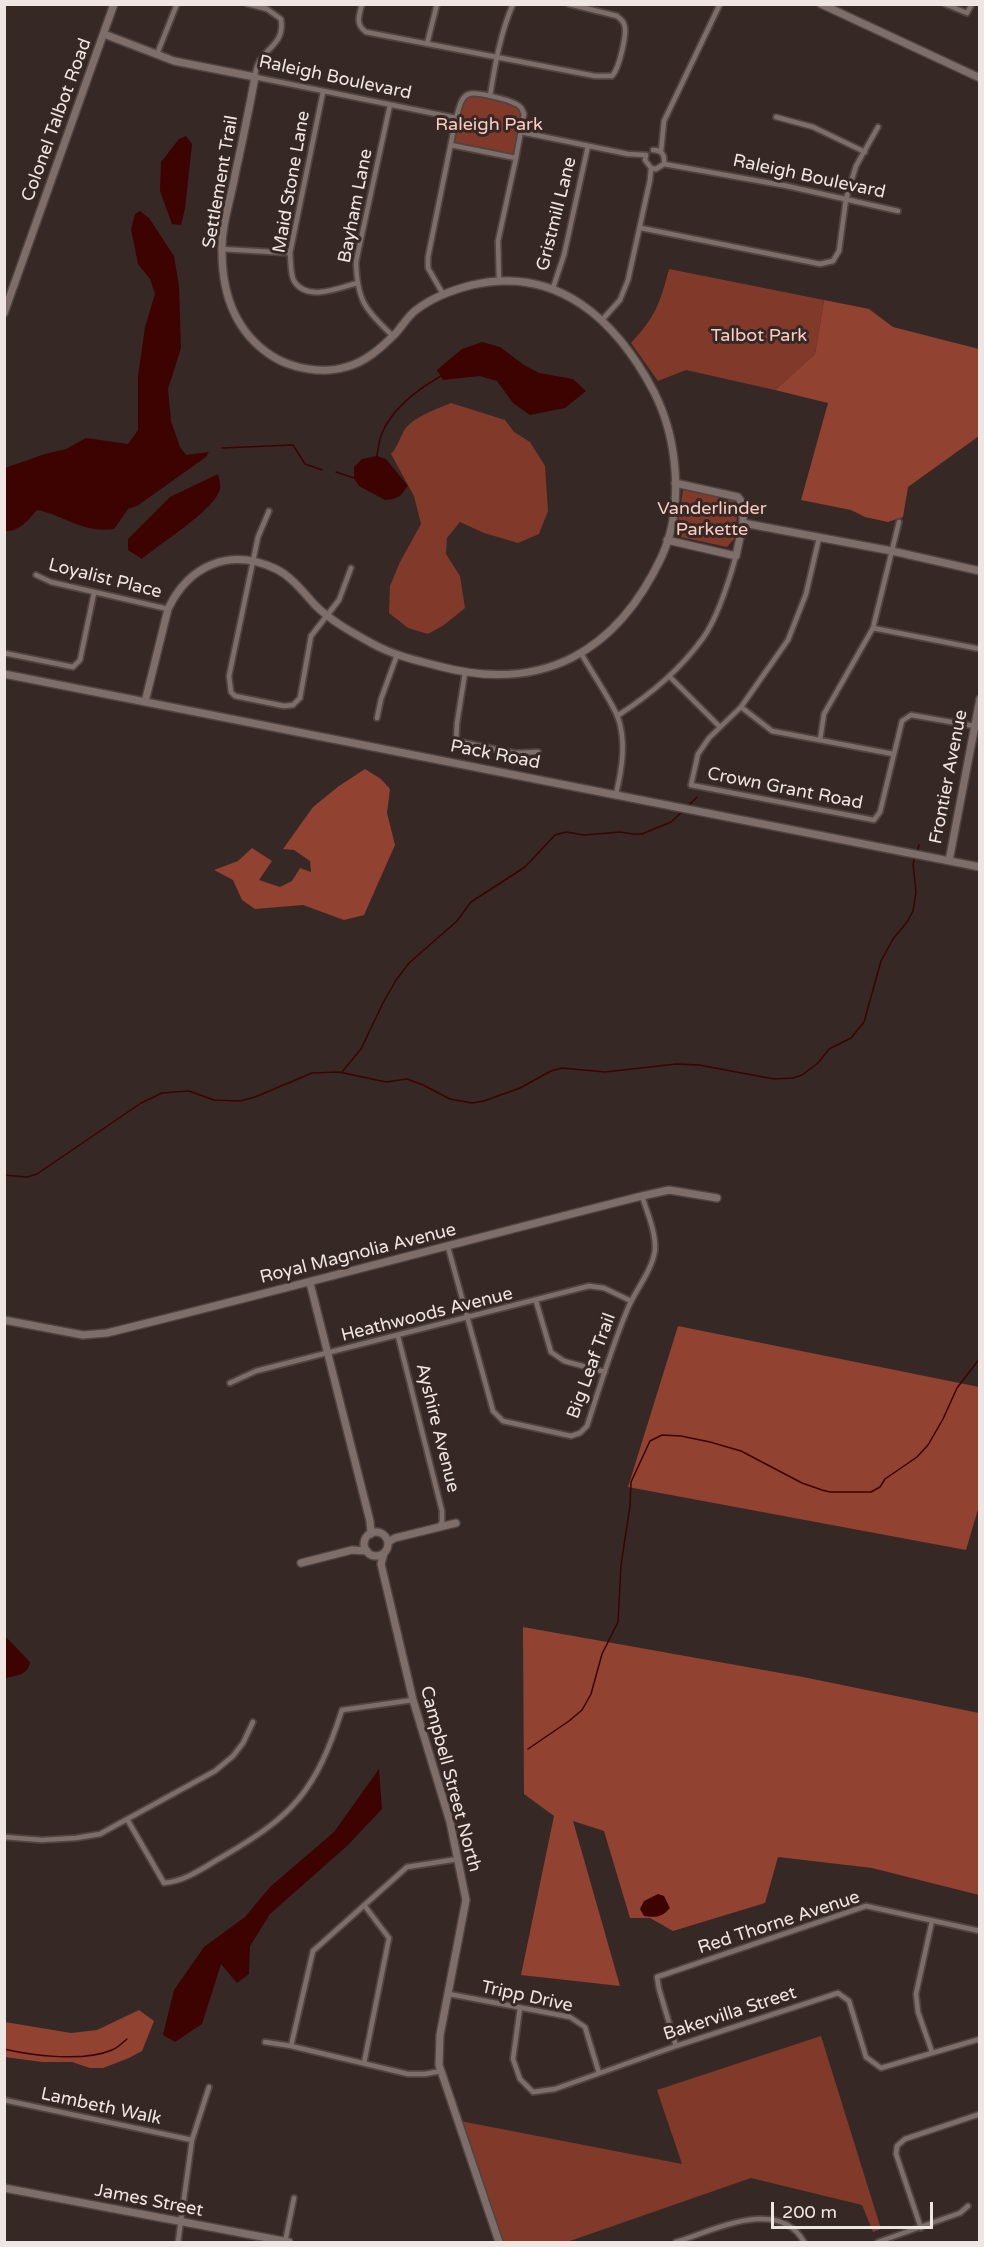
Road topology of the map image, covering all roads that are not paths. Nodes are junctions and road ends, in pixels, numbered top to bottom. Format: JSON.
{"nodes":[{"id":1,"x":114,"y":4,"type":"edge"},
{"id":2,"x":177,"y":4,"type":"edge"},
{"id":3,"x":248,"y":4,"type":"edge"},
{"id":4,"x":362,"y":4,"type":"edge"},
{"id":5,"x":437,"y":4,"type":"edge"},
{"id":6,"x":513,"y":4,"type":"edge"},
{"id":7,"x":569,"y":4,"type":"edge"},
{"id":8,"x":720,"y":4,"type":"edge"},
{"id":9,"x":821,"y":4,"type":"edge"},
{"id":10,"x":945,"y":4,"type":"edge"},
{"id":11,"x":972,"y":4,"type":"edge"},
{"id":12,"x":104,"y":34,"type":"junction"},
{"id":13,"x":427,"y":44,"type":"junction"},
{"id":14,"x":157,"y":54,"type":"junction"},
{"id":15,"x":496,"y":57,"type":"junction"},
{"id":16,"x":255,"y":77,"type":"junction"},
{"id":17,"x":980,"y":78,"type":"edge"},
{"id":18,"x":323,"y":92,"type":"junction"},
{"id":19,"x":490,"y":96,"type":"junction"},
{"id":20,"x":390,"y":105,"type":"junction"},
{"id":21,"x":776,"y":117,"type":"dead end"},
{"id":22,"x":456,"y":118,"type":"junction"},
{"id":23,"x":878,"y":127,"type":"dead end"},
{"id":24,"x":521,"y":132,"type":"junction"},
{"id":25,"x":661,"y":138,"type":"junction"},
{"id":26,"x":451,"y":145,"type":"junction"},
{"id":27,"x":588,"y":146,"type":"junction"},
{"id":28,"x":653,"y":150,"type":"junction"},
{"id":29,"x":661,"y":151,"type":"junction"},
{"id":30,"x":865,"y":152,"type":"junction"},
{"id":31,"x":646,"y":157,"type":"junction"},
{"id":32,"x":516,"y":158,"type":"junction"},
{"id":33,"x":664,"y":161,"type":"junction"},
{"id":34,"x":653,"y":169,"type":"junction"},
{"id":35,"x":846,"y":199,"type":"junction"},
{"id":36,"x":898,"y":211,"type":"dead end"},
{"id":37,"x":641,"y":228,"type":"junction"},
{"id":38,"x":221,"y":249,"type":"junction"},
{"id":39,"x":290,"y":253,"type":"junction"},
{"id":40,"x":499,"y":280,"type":"junction"},
{"id":41,"x":357,"y":284,"type":"junction"},
{"id":42,"x":552,"y":288,"type":"junction"},
{"id":43,"x":443,"y":294,"type":"junction"},
{"id":44,"x":4,"y":313,"type":"edge"},
{"id":45,"x":602,"y":320,"type":"junction"},
{"id":46,"x":393,"y":336,"type":"junction"},
{"id":47,"x":675,"y":483,"type":"junction"},
{"id":48,"x":269,"y":511,"type":"dead end"},
{"id":49,"x":899,"y":522,"type":"dead end"},
{"id":50,"x":743,"y":523,"type":"junction"},
{"id":51,"x":819,"y":538,"type":"junction"},
{"id":52,"x":667,"y":540,"type":"junction"},
{"id":53,"x":892,"y":551,"type":"junction"},
{"id":54,"x":736,"y":556,"type":"junction"},
{"id":55,"x":253,"y":562,"type":"junction"},
{"id":56,"x":351,"y":568,"type":"dead end"},
{"id":57,"x":980,"y":571,"type":"edge"},
{"id":58,"x":36,"y":575,"type":"dead end"},
{"id":59,"x":94,"y":593,"type":"junction"},
{"id":60,"x":168,"y":609,"type":"junction"},
{"id":61,"x":326,"y":614,"type":"junction"},
{"id":62,"x":873,"y":628,"type":"junction"},
{"id":63,"x":980,"y":649,"type":"edge"},
{"id":64,"x":4,"y":653,"type":"edge"},
{"id":65,"x":581,"y":653,"type":"junction"},
{"id":66,"x":397,"y":655,"type":"junction"},
{"id":67,"x":465,"y":673,"type":"junction"},
{"id":68,"x":4,"y":674,"type":"edge"},
{"id":69,"x":669,"y":676,"type":"junction"},
{"id":70,"x":980,"y":699,"type":"edge"},
{"id":71,"x":146,"y":702,"type":"junction"},
{"id":72,"x":741,"y":707,"type":"junction"},
{"id":73,"x":617,"y":716,"type":"junction"},
{"id":74,"x":377,"y":718,"type":"dead end"},
{"id":75,"x":976,"y":726,"type":"edge"},
{"id":76,"x":720,"y":727,"type":"junction"},
{"id":77,"x":820,"y":740,"type":"junction"},
{"id":78,"x":538,"y":752,"type":"dead end"},
{"id":79,"x":893,"y":754,"type":"junction"},
{"id":80,"x":616,"y":794,"type":"junction"},
{"id":81,"x":949,"y":861,"type":"junction"},
{"id":82,"x":980,"y":867,"type":"edge"},
{"id":83,"x":642,"y":1196,"type":"junction"},
{"id":84,"x":717,"y":1198,"type":"dead end"},
{"id":85,"x":448,"y":1247,"type":"junction"},
{"id":86,"x":310,"y":1283,"type":"junction"},
{"id":87,"x":536,"y":1301,"type":"junction"},
{"id":88,"x":631,"y":1301,"type":"junction"},
{"id":89,"x":468,"y":1318,"type":"junction"},
{"id":90,"x":4,"y":1320,"type":"edge"},
{"id":91,"x":398,"y":1336,"type":"junction"},
{"id":92,"x":327,"y":1354,"type":"junction"},
{"id":93,"x":605,"y":1372,"type":"junction"},
{"id":94,"x":230,"y":1383,"type":"dead end"},
{"id":95,"x":442,"y":1516,"type":"junction"},
{"id":96,"x":454,"y":1524,"type":"joint"},
{"id":97,"x":439,"y":1527,"type":"junction"},
{"id":98,"x":380,"y":1536,"type":"junction"},
{"id":99,"x":365,"y":1541,"type":"junction"},
{"id":100,"x":352,"y":1550,"type":"junction"},
{"id":101,"x":371,"y":1553,"type":"junction"},
{"id":102,"x":384,"y":1553,"type":"junction"},
{"id":103,"x":301,"y":1563,"type":"dead end"},
{"id":104,"x":381,"y":1564,"type":"junction"},
{"id":105,"x":413,"y":1700,"type":"junction"},
{"id":106,"x":253,"y":1722,"type":"dead end"},
{"id":107,"x":127,"y":1819,"type":"junction"},
{"id":108,"x":4,"y":1837,"type":"edge"},
{"id":109,"x":458,"y":1859,"type":"junction"},
{"id":110,"x":364,"y":1905,"type":"junction"},
{"id":111,"x":932,"y":1921,"type":"junction"},
{"id":112,"x":980,"y":1931,"type":"edge"},
{"id":113,"x":449,"y":1994,"type":"junction"},
{"id":114,"x":520,"y":2008,"type":"junction"},
{"id":115,"x":980,"y":2039,"type":"edge"},
{"id":116,"x":265,"y":2042,"type":"dead end"},
{"id":117,"x":291,"y":2046,"type":"junction"},
{"id":118,"x":676,"y":2046,"type":"junction"},
{"id":119,"x":932,"y":2052,"type":"junction"},
{"id":120,"x":364,"y":2063,"type":"junction"},
{"id":121,"x":441,"y":2072,"type":"junction"},
{"id":122,"x":599,"y":2073,"type":"junction"},
{"id":123,"x":209,"y":2087,"type":"dead end"},
{"id":124,"x":4,"y":2100,"type":"edge"},
{"id":125,"x":980,"y":2114,"type":"edge"},
{"id":126,"x":192,"y":2140,"type":"junction"},
{"id":127,"x":4,"y":2188,"type":"edge"},
{"id":128,"x":294,"y":2198,"type":"dead end"},
{"id":129,"x":968,"y":2206,"type":"dead end"},
{"id":130,"x":182,"y":2223,"type":"junction"},
{"id":131,"x":921,"y":2228,"type":"junction"},
{"id":132,"x":178,"y":2242,"type":"edge"},
{"id":133,"x":287,"y":2242,"type":"edge"},
{"id":134,"x":499,"y":2242,"type":"edge"},
{"id":135,"x":676,"y":2242,"type":"edge"},
{"id":136,"x":804,"y":2242,"type":"edge"},
{"id":137,"x":878,"y":2242,"type":"edge"}],
"edges":[{"from":1,"to":12,"type":"street","name":"Colonel Talbot Road"},
{"from":2,"to":14,"type":"street"},
{"from":3,"to":16,"type":"street"},
{"from":4,"to":13,"type":"street"},
{"from":5,"to":13,"type":"street"},
{"from":6,"to":15,"type":"street"},
{"from":7,"to":15,"type":"street"},
{"from":8,"to":25,"type":"street"},
{"from":9,"to":17,"type":"street"},
{"from":10,"to":11,"type":"street"},
{"from":12,"to":14,"type":"street","name":"Raleigh Boulevard"},
{"from":12,"to":44,"type":"street","name":"Colonel Talbot Road"},
{"from":13,"to":15,"type":"street"},
{"from":14,"to":16,"type":"street","name":"Raleigh Boulevard"},
{"from":15,"to":19,"type":"street"},
{"from":16,"to":18,"type":"street","name":"Raleigh Boulevard"},
{"from":16,"to":38,"type":"street","name":"Settlement Trail"},
{"from":18,"to":20,"type":"street","name":"Raleigh Boulevard"},
{"from":18,"to":39,"type":"street","name":"Maid Stone Lane"},
{"from":19,"to":22,"type":"street"},
{"from":19,"to":24,"type":"street"},
{"from":20,"to":22,"type":"street","name":"Raleigh Boulevard"},
{"from":20,"to":41,"type":"street","name":"Bayham Lane"},
{"from":21,"to":30,"type":"street"},
{"from":22,"to":26,"type":"street"},
{"from":23,"to":30,"type":"street"},
{"from":24,"to":27,"type":"street"},
{"from":24,"to":32,"type":"street"},
{"from":25,"to":28,"type":"street"},
{"from":25,"to":29,"type":"street"},
{"from":26,"to":32,"type":"street"},
{"from":26,"to":43,"type":"street"},
{"from":27,"to":31,"type":"street"},
{"from":27,"to":42,"type":"street","name":"Gristmill Lane"},
{"from":28,"to":29,"type":"street"},
{"from":28,"to":31,"type":"street"},
{"from":29,"to":33,"type":"street"},
{"from":30,"to":35,"type":"street"},
{"from":31,"to":34,"type":"street"},
{"from":32,"to":40,"type":"street"},
{"from":33,"to":34,"type":"street"},
{"from":33,"to":35,"type":"street","name":"Raleigh Boulevard"},
{"from":34,"to":37,"type":"street"},
{"from":35,"to":36,"type":"street","name":"Raleigh Boulevard"},
{"from":35,"to":37,"type":"street"},
{"from":37,"to":45,"type":"street"},
{"from":38,"to":39,"type":"street"},
{"from":38,"to":46,"type":"street","name":"Settlement Trail"},
{"from":39,"to":41,"type":"street","name":"Maid Stone Lane"},
{"from":40,"to":42,"type":"street","name":"Settlement Trail"},
{"from":40,"to":43,"type":"street","name":"Settlement Trail"},
{"from":41,"to":46,"type":"street","name":"Bayham Lane"},
{"from":42,"to":45,"type":"street","name":"Settlement Trail"},
{"from":43,"to":46,"type":"street","name":"Settlement Trail"},
{"from":45,"to":47,"type":"street","name":"Settlement Trail"},
{"from":47,"to":50,"type":"street"},
{"from":47,"to":52,"type":"street","name":"Settlement Trail"},
{"from":48,"to":55,"type":"street"},
{"from":49,"to":53,"type":"street"},
{"from":50,"to":51,"type":"street"},
{"from":50,"to":54,"type":"street"},
{"from":51,"to":53,"type":"street"},
{"from":51,"to":72,"type":"street","name":"Crown Grant Road"},
{"from":52,"to":54,"type":"street"},
{"from":52,"to":65,"type":"street","name":"Settlement Trail"},
{"from":53,"to":57,"type":"street"},
{"from":53,"to":62,"type":"street"},
{"from":54,"to":69,"type":"street"},
{"from":55,"to":60,"type":"street","name":"Settlement Trail"},
{"from":55,"to":61,"type":"street","name":"Settlement Trail"},
{"from":55,"to":61,"type":"street"},
{"from":56,"to":61,"type":"street"},
{"from":58,"to":59,"type":"street","name":"Loyalist Place"},
{"from":59,"to":60,"type":"street","name":"Loyalist Place"},
{"from":59,"to":64,"type":"street"},
{"from":60,"to":71,"type":"street","name":"Settlement Trail"},
{"from":61,"to":66,"type":"street","name":"Settlement Trail"},
{"from":62,"to":63,"type":"street"},
{"from":62,"to":77,"type":"street"},
{"from":65,"to":67,"type":"street","name":"Settlement Trail"},
{"from":65,"to":73,"type":"street"},
{"from":66,"to":67,"type":"street","name":"Settlement Trail"},
{"from":66,"to":74,"type":"street"},
{"from":67,"to":78,"type":"street"},
{"from":68,"to":71,"type":"street","name":"Pack Road"},
{"from":69,"to":73,"type":"street"},
{"from":69,"to":76,"type":"street"},
{"from":70,"to":75,"type":"street","name":"Frontier Avenue"},
{"from":71,"to":80,"type":"street","name":"Pack Road"},
{"from":72,"to":76,"type":"street","name":"Crown Grant Road"},
{"from":72,"to":77,"type":"street"},
{"from":73,"to":80,"type":"street"},
{"from":75,"to":79,"type":"street","name":"Crown Grant Road"},
{"from":75,"to":81,"type":"street","name":"Frontier Avenue"},
{"from":76,"to":79,"type":"street","name":"Crown Grant Road"},
{"from":77,"to":79,"type":"street"},
{"from":80,"to":81,"type":"street","name":"Pack Road"},
{"from":81,"to":82,"type":"street","name":"Pack Road"},
{"from":83,"to":84,"type":"street","name":"Royal Magnolia Avenue"},
{"from":83,"to":85,"type":"street","name":"Royal Magnolia Avenue"},
{"from":83,"to":88,"type":"street","name":"Big Leaf Trail"},
{"from":85,"to":86,"type":"street","name":"Royal Magnolia Avenue"},
{"from":85,"to":89,"type":"street","name":"Big Leaf Trail"},
{"from":86,"to":90,"type":"street","name":"Royal Magnolia Avenue"},
{"from":86,"to":92,"type":"street"},
{"from":87,"to":88,"type":"street","name":"Heathwoods Avenue"},
{"from":87,"to":89,"type":"street","name":"Heathwoods Avenue"},
{"from":87,"to":93,"type":"street"},
{"from":88,"to":93,"type":"street","name":"Big Leaf Trail"},
{"from":89,"to":91,"type":"street","name":"Heathwoods Avenue"},
{"from":89,"to":93,"type":"street","name":"Big Leaf Trail"},
{"from":91,"to":92,"type":"street","name":"Heathwoods Avenue"},
{"from":91,"to":95,"type":"street","name":"Ayshire Avenue"},
{"from":92,"to":94,"type":"street","name":"Heathwoods Avenue"},
{"from":92,"to":98,"type":"street"},
{"from":95,"to":96,"type":"street"},
{"from":95,"to":97,"type":"street","name":"Ayshire Avenue"},
{"from":96,"to":97,"type":"street"},
{"from":97,"to":98,"type":"street"},
{"from":98,"to":99,"type":"street"},
{"from":98,"to":102,"type":"street","name":"Campbell Street North"},
{"from":99,"to":100,"type":"street"},
{"from":99,"to":101,"type":"street"},
{"from":100,"to":101,"type":"street"},
{"from":100,"to":103,"type":"street"},
{"from":101,"to":102,"type":"street"},
{"from":101,"to":104,"type":"street","name":"Campbell Street North"},
{"from":102,"to":104,"type":"street","name":"Campbell Street North"},
{"from":104,"to":105,"type":"street","name":"Campbell Street North"},
{"from":105,"to":107,"type":"street"},
{"from":105,"to":109,"type":"street","name":"Campbell Street North"},
{"from":106,"to":107,"type":"street"},
{"from":107,"to":108,"type":"street"},
{"from":109,"to":110,"type":"street"},
{"from":109,"to":113,"type":"street","name":"Campbell Street North"},
{"from":110,"to":117,"type":"street"},
{"from":110,"to":120,"type":"street"},
{"from":111,"to":112,"type":"street","name":"Red Thorne Avenue"},
{"from":111,"to":118,"type":"street","name":"Red Thorne Avenue"},
{"from":111,"to":119,"type":"street"},
{"from":113,"to":114,"type":"street","name":"Tripp Drive"},
{"from":113,"to":121,"type":"street","name":"Campbell Street North"},
{"from":114,"to":122,"type":"street","name":"Tripp Drive"},
{"from":114,"to":122,"type":"street","name":"Bakervilla Street"},
{"from":115,"to":119,"type":"street","name":"Bakervilla Street"},
{"from":116,"to":117,"type":"street"},
{"from":117,"to":120,"type":"street"},
{"from":118,"to":119,"type":"street","name":"Bakervilla Street"},
{"from":118,"to":122,"type":"street","name":"Bakervilla Street"},
{"from":120,"to":121,"type":"street"},
{"from":121,"to":134,"type":"street","name":"Campbell Street North"},
{"from":123,"to":126,"type":"street"},
{"from":124,"to":126,"type":"street","name":"Lambeth Walk"},
{"from":125,"to":131,"type":"street"},
{"from":126,"to":130,"type":"street"},
{"from":127,"to":130,"type":"street","name":"James Street"},
{"from":128,"to":133,"type":"street"},
{"from":129,"to":131,"type":"street"},
{"from":130,"to":132,"type":"street"},
{"from":130,"to":133,"type":"street","name":"James Street"},
{"from":131,"to":137,"type":"street"},
{"from":135,"to":136,"type":"street"}]}
